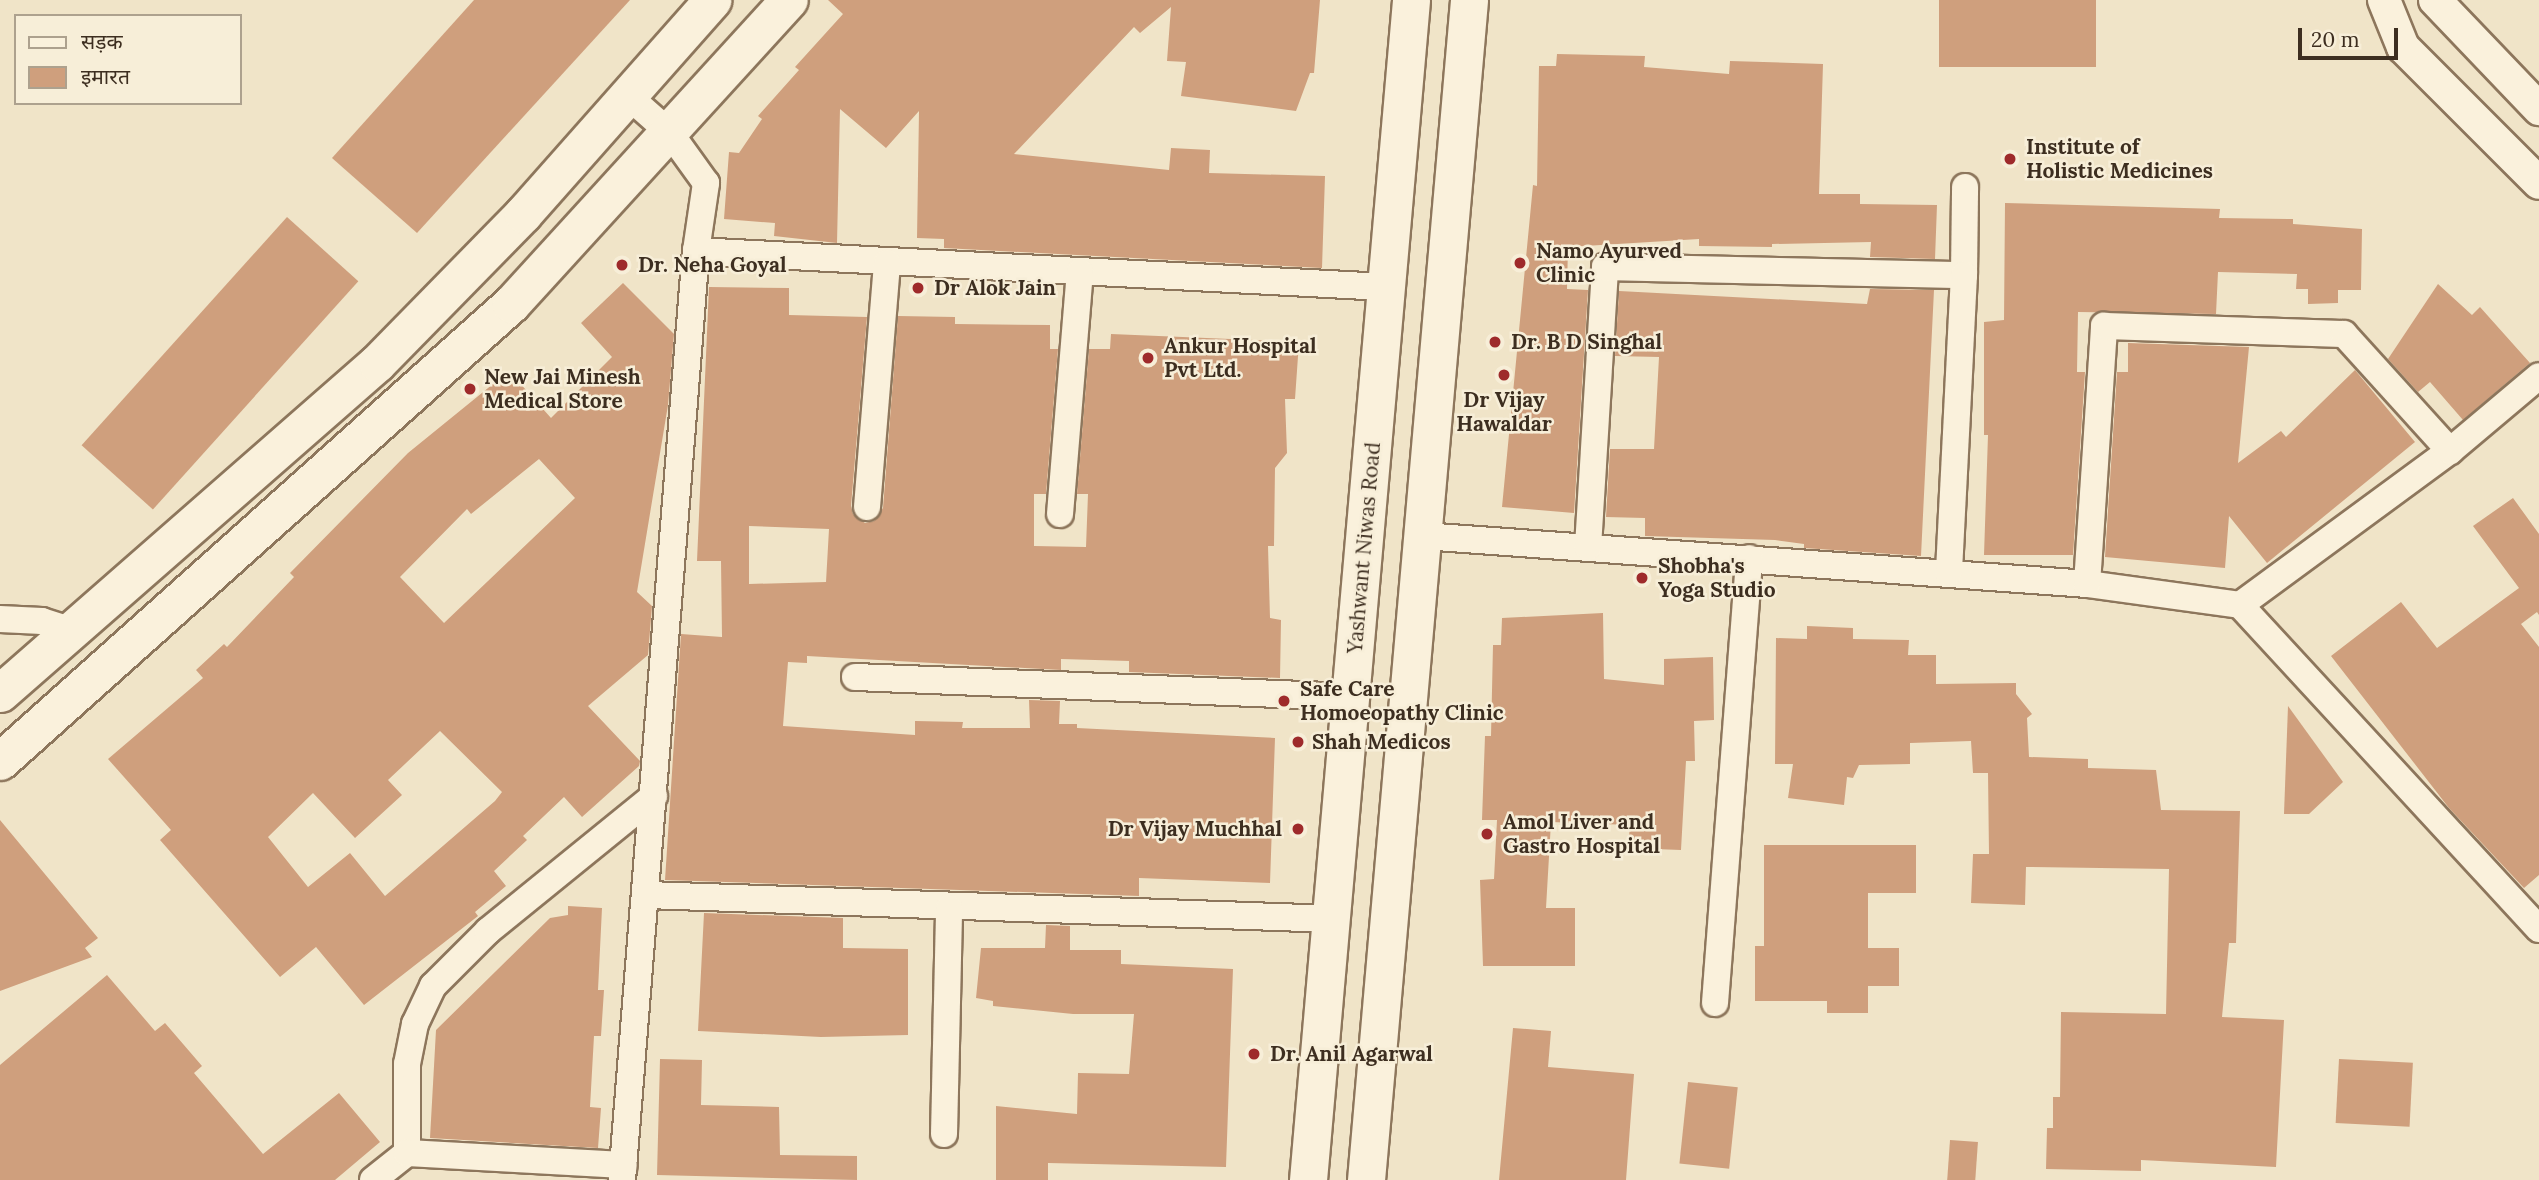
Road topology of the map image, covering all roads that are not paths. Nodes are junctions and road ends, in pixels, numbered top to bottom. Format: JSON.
{"nodes":[{"id":1,"x":712,"y":0,"type":"edge"},
{"id":2,"x":789,"y":0,"type":"edge"},
{"id":3,"x":1411,"y":0,"type":"edge"},
{"id":4,"x":1469,"y":0,"type":"edge"},
{"id":5,"x":2384,"y":0,"type":"edge"},
{"id":6,"x":2435,"y":0,"type":"edge"},
{"id":7,"x":627,"y":95,"type":"junction"},
{"id":8,"x":2539,"y":109,"type":"edge"},
{"id":9,"x":670,"y":133,"type":"junction"},
{"id":10,"x":2539,"y":183,"type":"edge"},
{"id":11,"x":1965,"y":187,"type":"dead end"},
{"id":12,"x":696,"y":251,"type":"junction"},
{"id":13,"x":887,"y":263,"type":"junction"},
{"id":14,"x":1080,"y":272,"type":"junction"},
{"id":15,"x":1964,"y":275,"type":"junction"},
{"id":16,"x":1386,"y":287,"type":"junction"},
{"id":17,"x":2539,"y":376,"type":"edge"},
{"id":18,"x":2450,"y":451,"type":"junction"},
{"id":19,"x":867,"y":507,"type":"dead end"},
{"id":20,"x":1060,"y":514,"type":"dead end"},
{"id":21,"x":1423,"y":536,"type":"junction"},
{"id":22,"x":1588,"y":547,"type":"junction"},
{"id":23,"x":1749,"y":558,"type":"junction"},
{"id":24,"x":1949,"y":573,"type":"junction"},
{"id":25,"x":2087,"y":584,"type":"junction"},
{"id":26,"x":109,"y":598,"type":"junction"},
{"id":27,"x":2240,"y":606,"type":"junction"},
{"id":28,"x":0,"y":619,"type":"edge"},
{"id":29,"x":72,"y":631,"type":"junction"},
{"id":30,"x":143,"y":635,"type":"junction"},
{"id":31,"x":855,"y":677,"type":"dead end"},
{"id":32,"x":0,"y":693,"type":"edge"},
{"id":33,"x":1352,"y":697,"type":"junction"},
{"id":34,"x":0,"y":761,"type":"edge"},
{"id":35,"x":654,"y":796,"type":"junction"},
{"id":36,"x":647,"y":895,"type":"junction"},
{"id":37,"x":949,"y":908,"type":"junction"},
{"id":38,"x":1333,"y":919,"type":"junction"},
{"id":39,"x":2539,"y":929,"type":"edge"},
{"id":40,"x":1715,"y":1003,"type":"dead end"},
{"id":41,"x":944,"y":1134,"type":"dead end"},
{"id":42,"x":407,"y":1153,"type":"junction"},
{"id":43,"x":623,"y":1172,"type":"edge"},
{"id":44,"x":373,"y":1180,"type":"edge"},
{"id":45,"x":1308,"y":1180,"type":"edge"},
{"id":46,"x":1366,"y":1180,"type":"edge"}],
"edges":[{"from":1,"to":7,"type":"main road"},
{"from":2,"to":9,"type":"main road"},
{"from":3,"to":16,"type":"main road","name":"Yashwant Niwas Road"},
{"from":4,"to":21,"type":"main road"},
{"from":5,"to":10,"type":"street"},
{"from":6,"to":8,"type":"street"},
{"from":7,"to":9,"type":"street"},
{"from":7,"to":26,"type":"main road"},
{"from":9,"to":12,"type":"street"},
{"from":9,"to":30,"type":"main road"},
{"from":11,"to":15,"type":"street"},
{"from":12,"to":13,"type":"street"},
{"from":12,"to":35,"type":"street"},
{"from":13,"to":14,"type":"street"},
{"from":13,"to":19,"type":"street"},
{"from":14,"to":16,"type":"street"},
{"from":14,"to":20,"type":"street"},
{"from":15,"to":22,"type":"street"},
{"from":15,"to":24,"type":"street"},
{"from":16,"to":33,"type":"main road","name":"Yashwant Niwas Road"},
{"from":17,"to":18,"type":"street"},
{"from":18,"to":25,"type":"street"},
{"from":18,"to":27,"type":"street"},
{"from":21,"to":22,"type":"street"},
{"from":21,"to":46,"type":"main road"},
{"from":22,"to":23,"type":"street"},
{"from":23,"to":24,"type":"street"},
{"from":23,"to":40,"type":"street"},
{"from":24,"to":25,"type":"street"},
{"from":25,"to":27,"type":"street"},
{"from":26,"to":29,"type":"main road"},
{"from":26,"to":30,"type":"main road"},
{"from":27,"to":39,"type":"street"},
{"from":28,"to":29,"type":"street"},
{"from":29,"to":32,"type":"main road"},
{"from":30,"to":34,"type":"main road"},
{"from":31,"to":33,"type":"street"},
{"from":33,"to":38,"type":"main road","name":"Yashwant Niwas Road"},
{"from":35,"to":36,"type":"street"},
{"from":35,"to":42,"type":"street"},
{"from":36,"to":37,"type":"street"},
{"from":36,"to":43,"type":"street"},
{"from":37,"to":38,"type":"street"},
{"from":37,"to":41,"type":"street"},
{"from":38,"to":45,"type":"main road","name":"Yashwant Niwas Road"},
{"from":42,"to":43,"type":"street"},
{"from":42,"to":44,"type":"street"}]}
